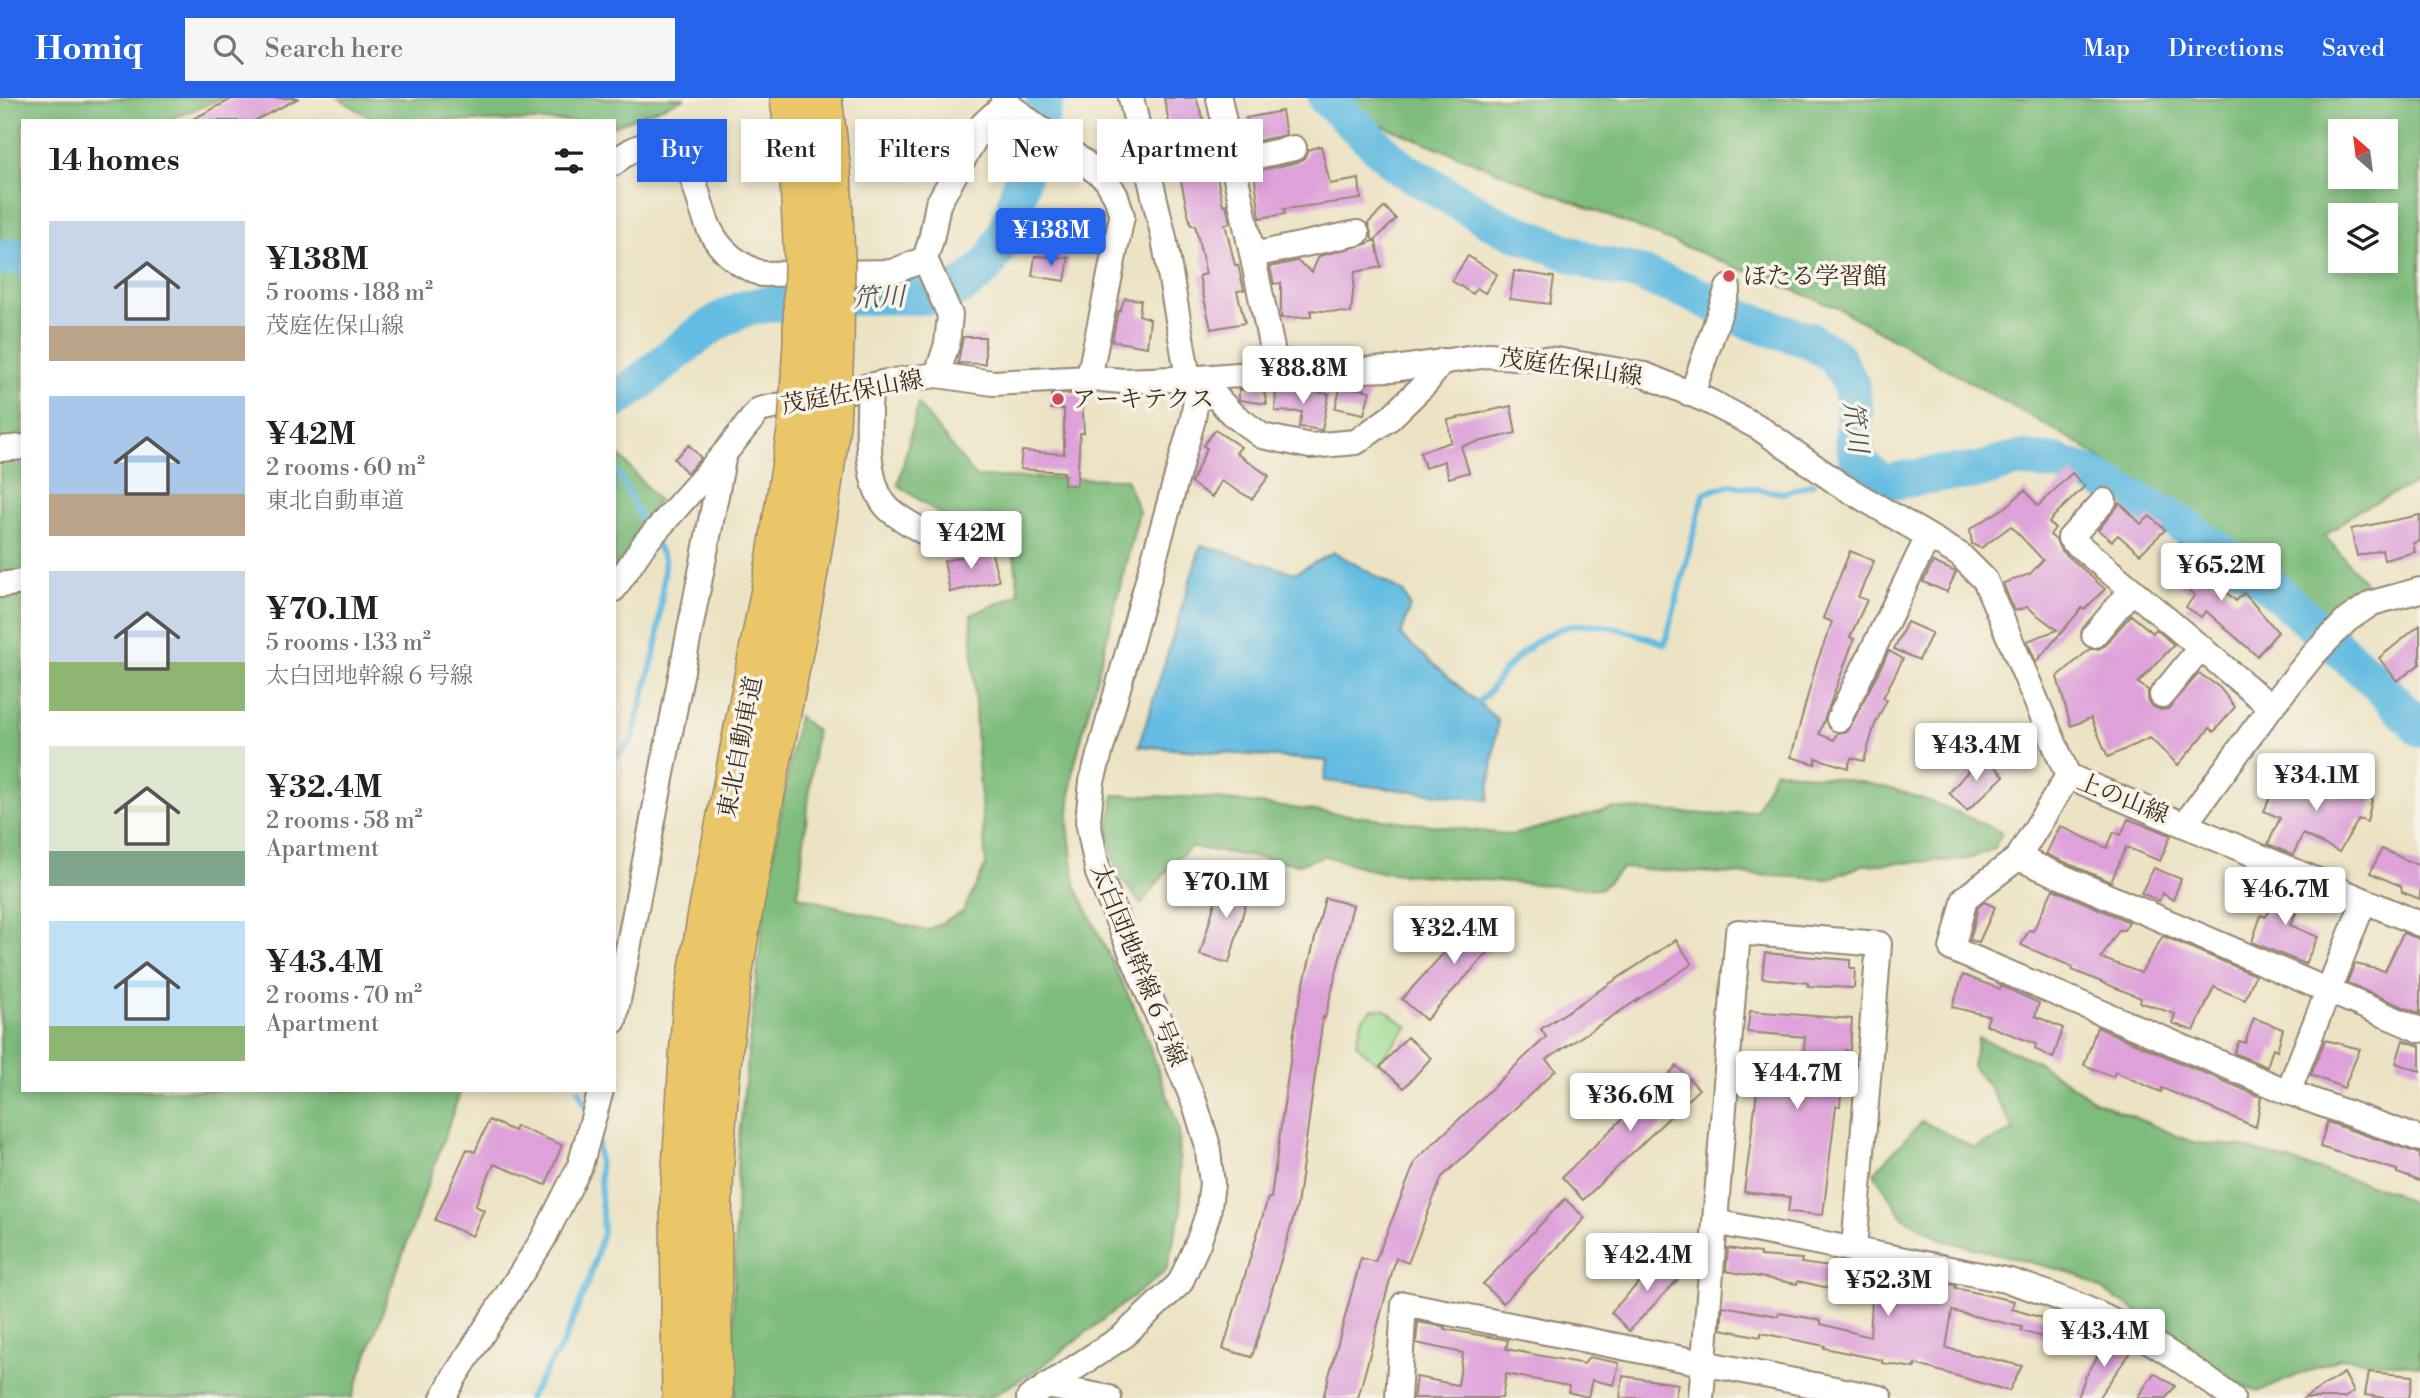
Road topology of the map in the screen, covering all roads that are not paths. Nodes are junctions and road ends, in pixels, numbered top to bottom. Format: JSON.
{"nodes":[{"id":1,"x":789,"y":98,"type":"edge"},
{"id":2,"x":822,"y":98,"type":"edge"},
{"id":3,"x":1131,"y":98,"type":"edge"},
{"id":4,"x":1219,"y":98,"type":"edge"},
{"id":5,"x":1010,"y":105,"type":"edge"},
{"id":6,"x":1224,"y":119,"type":"edge"},
{"id":7,"x":1294,"y":148,"type":"dead end"},
{"id":8,"x":1263,"y":155,"type":"edge"},
{"id":9,"x":616,"y":161,"type":"edge"},
{"id":10,"x":1238,"y":182,"type":"edge"},
{"id":11,"x":1357,"y":233,"type":"dead end"},
{"id":12,"x":1253,"y":255,"type":"junction"},
{"id":13,"x":925,"y":259,"type":"junction"},
{"id":14,"x":819,"y":260,"type":"junction"},
{"id":15,"x":1728,"y":288,"type":"dead end"},
{"id":16,"x":1443,"y":360,"type":"junction"},
{"id":17,"x":1277,"y":372,"type":"junction"},
{"id":18,"x":937,"y":375,"type":"junction"},
{"id":19,"x":1089,"y":378,"type":"junction"},
{"id":20,"x":1193,"y":378,"type":"junction"},
{"id":21,"x":870,"y":386,"type":"junction"},
{"id":22,"x":1692,"y":394,"type":"junction"},
{"id":23,"x":814,"y":425,"type":"junction"},
{"id":24,"x":21,"y":447,"type":"edge"},
{"id":25,"x":0,"y":449,"type":"edge"},
{"id":26,"x":724,"y":454,"type":"junction"},
{"id":27,"x":1839,"y":484,"type":"joint"},
{"id":28,"x":2104,"y":501,"type":"dead end"},
{"id":29,"x":1928,"y":537,"type":"junction"},
{"id":30,"x":942,"y":542,"type":"dead end"},
{"id":31,"x":638,"y":546,"type":"edge"},
{"id":32,"x":21,"y":582,"type":"edge"},
{"id":33,"x":0,"y":585,"type":"edge"},
{"id":34,"x":616,"y":585,"type":"edge"},
{"id":35,"x":2132,"y":590,"type":"junction"},
{"id":36,"x":2420,"y":590,"type":"edge"},
{"id":37,"x":2094,"y":635,"type":"dead end"},
{"id":38,"x":2202,"y":647,"type":"junction"},
{"id":39,"x":2162,"y":695,"type":"dead end"},
{"id":40,"x":2272,"y":707,"type":"junction"},
{"id":41,"x":1839,"y":719,"type":"dead end"},
{"id":42,"x":2068,"y":776,"type":"junction"},
{"id":43,"x":2185,"y":824,"type":"junction"},
{"id":44,"x":2018,"y":858,"type":"junction"},
{"id":45,"x":2364,"y":901,"type":"junction"},
{"id":46,"x":2420,"y":924,"type":"edge"},
{"id":47,"x":2326,"y":991,"type":"junction"},
{"id":48,"x":616,"y":1011,"type":"edge"},
{"id":49,"x":2420,"y":1030,"type":"edge"},
{"id":50,"x":2288,"y":1093,"type":"junction"},
{"id":51,"x":599,"y":1097,"type":"edge"},
{"id":52,"x":2420,"y":1139,"type":"edge"},
{"id":53,"x":1715,"y":1222,"type":"junction"},
{"id":54,"x":1854,"y":1249,"type":"junction"},
{"id":55,"x":1704,"y":1362,"type":"junction"},
{"id":56,"x":1038,"y":1392,"type":"edge"},
{"id":57,"x":443,"y":1398,"type":"edge"},
{"id":58,"x":681,"y":1398,"type":"edge"},
{"id":59,"x":715,"y":1398,"type":"edge"},
{"id":60,"x":1109,"y":1398,"type":"edge"},
{"id":61,"x":1398,"y":1398,"type":"edge"},
{"id":62,"x":1701,"y":1398,"type":"edge"},
{"id":63,"x":1880,"y":1398,"type":"edge"},
{"id":64,"x":2232,"y":1398,"type":"edge"}],
"edges":[{"from":1,"to":14,"type":"highway","name":"東北自動車道"},
{"from":2,"to":14,"type":"highway","name":"東北自動車道"},
{"from":3,"to":20,"type":"street"},
{"from":4,"to":6,"type":"street"},
{"from":5,"to":13,"type":"street"},
{"from":5,"to":19,"type":"street"},
{"from":7,"to":8,"type":"street"},
{"from":9,"to":13,"type":"street"},
{"from":10,"to":12,"type":"street"},
{"from":11,"to":12,"type":"street"},
{"from":12,"to":17,"type":"street"},
{"from":13,"to":18,"type":"street"},
{"from":14,"to":23,"type":"highway","name":"東北自動車道","bridge":true},
{"from":15,"to":22,"type":"street"},
{"from":16,"to":17,"type":"street","name":"茂庭佐保山線"},
{"from":16,"to":20,"type":"street"},
{"from":16,"to":22,"type":"street","name":"茂庭佐保山線"},
{"from":17,"to":20,"type":"street","name":"茂庭佐保山線"},
{"from":18,"to":19,"type":"street","name":"茂庭佐保山線"},
{"from":18,"to":21,"type":"street","name":"茂庭佐保山線"},
{"from":19,"to":20,"type":"street","name":"茂庭佐保山線"},
{"from":20,"to":56,"type":"street","name":"太白団地幹線６号線"},
{"from":21,"to":26,"type":"street","name":"茂庭佐保山線"},
{"from":21,"to":30,"type":"street"},
{"from":22,"to":27,"type":"street","name":"茂庭佐保山線"},
{"from":23,"to":58,"type":"highway","name":"東北自動車道"},
{"from":23,"to":59,"type":"highway","name":"東北自動車道"},
{"from":24,"to":25,"type":"street"},
{"from":26,"to":31,"type":"street","name":"茂庭佐保山線"},
{"from":26,"to":48,"type":"street"},
{"from":27,"to":29,"type":"street","name":"上の山線"},
{"from":28,"to":35,"type":"street"},
{"from":29,"to":41,"type":"street"},
{"from":29,"to":42,"type":"street","name":"上の山線"},
{"from":31,"to":34,"type":"street","name":"茂庭佐保山線"},
{"from":32,"to":33,"type":"street"},
{"from":35,"to":37,"type":"street"},
{"from":35,"to":38,"type":"street"},
{"from":36,"to":40,"type":"street"},
{"from":38,"to":39,"type":"street"},
{"from":38,"to":40,"type":"street"},
{"from":40,"to":43,"type":"street"},
{"from":42,"to":43,"type":"street","name":"上の山線"},
{"from":42,"to":44,"type":"street"},
{"from":43,"to":45,"type":"street","name":"上の山線"},
{"from":44,"to":47,"type":"street"},
{"from":44,"to":50,"type":"street"},
{"from":45,"to":46,"type":"street","name":"上の山線"},
{"from":45,"to":47,"type":"street"},
{"from":47,"to":49,"type":"street"},
{"from":47,"to":50,"type":"street"},
{"from":50,"to":52,"type":"street"},
{"from":51,"to":57,"type":"street"},
{"from":53,"to":54,"type":"street"},
{"from":53,"to":54,"type":"street"},
{"from":53,"to":55,"type":"street"},
{"from":54,"to":64,"type":"street"},
{"from":55,"to":61,"type":"street"},
{"from":55,"to":62,"type":"street"},
{"from":55,"to":63,"type":"street"},
{"from":56,"to":60,"type":"street"}]}
